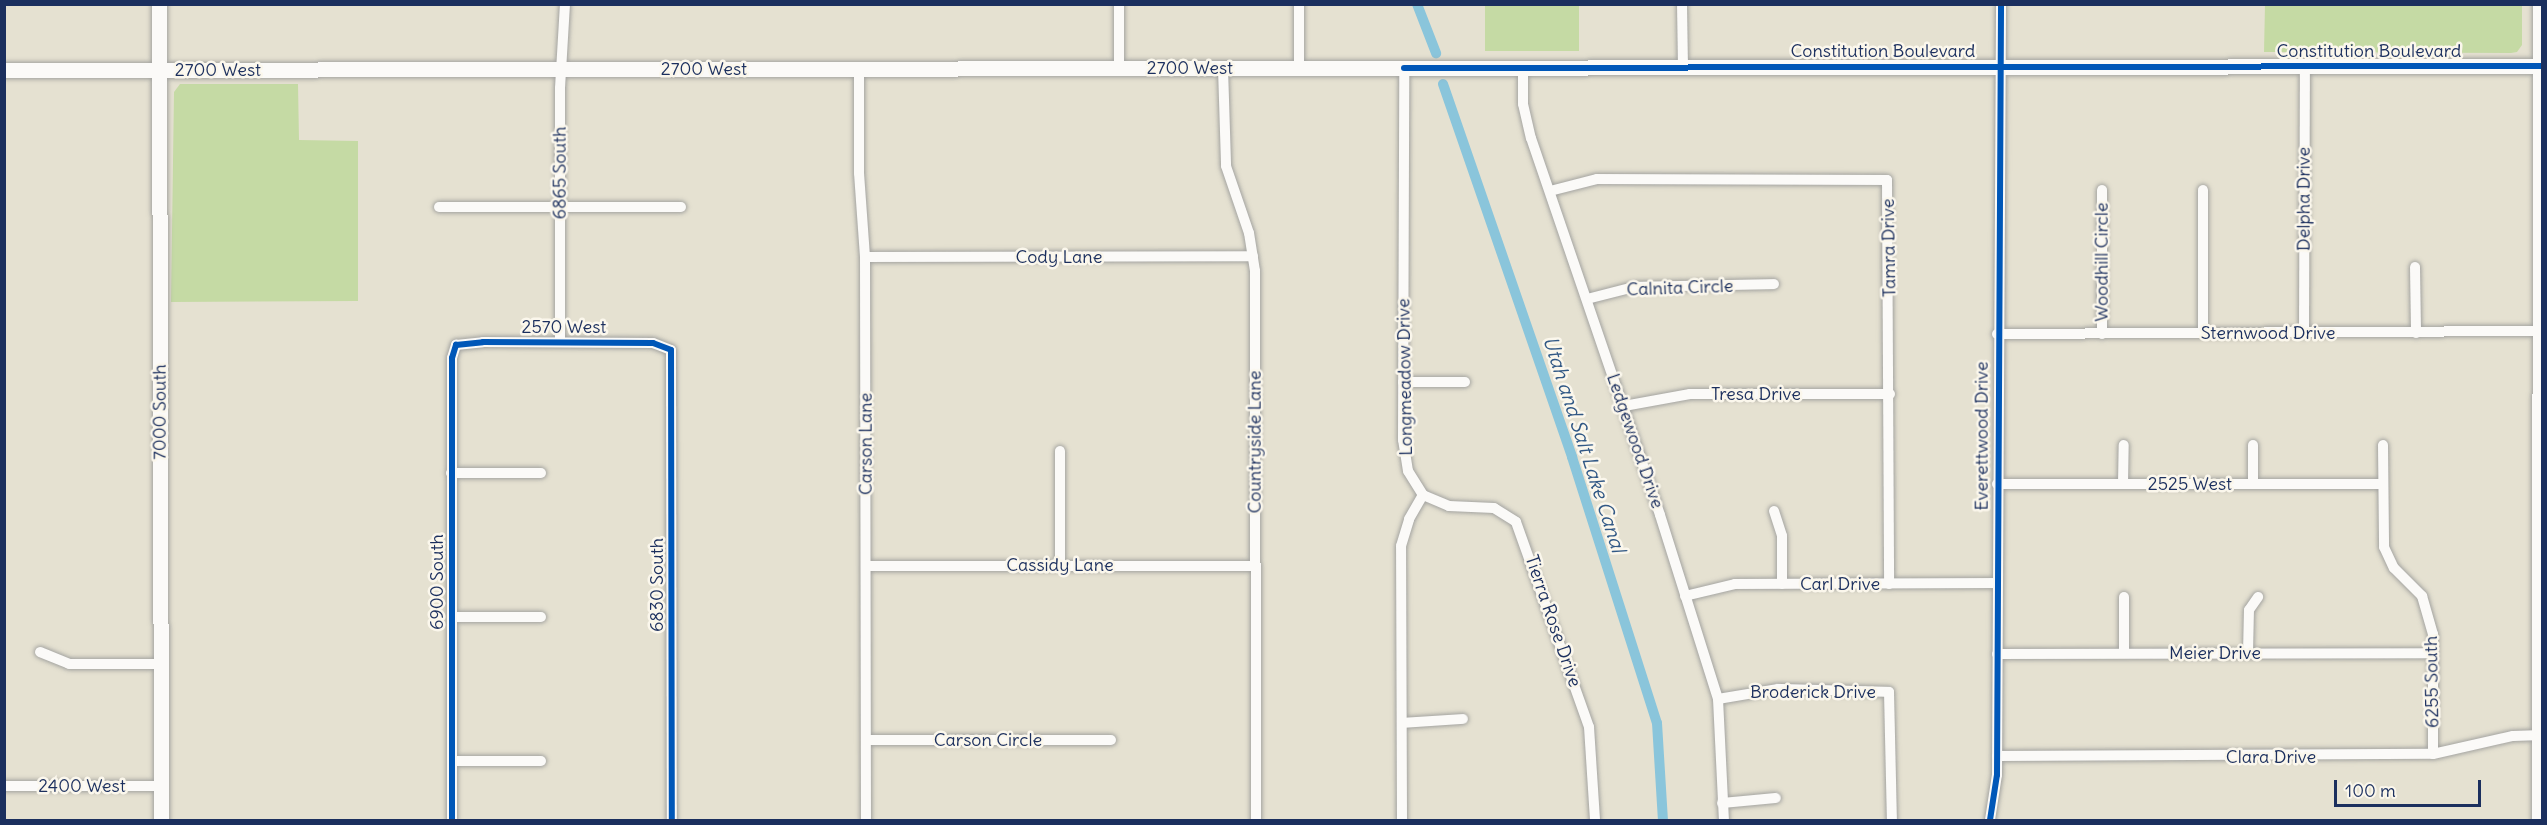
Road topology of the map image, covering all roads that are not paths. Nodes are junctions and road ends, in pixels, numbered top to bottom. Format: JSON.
{"nodes":[{"id":1,"x":159,"y":4,"type":"edge"},
{"id":2,"x":565,"y":4,"type":"edge"},
{"id":3,"x":1119,"y":4,"type":"edge"},
{"id":4,"x":1299,"y":4,"type":"edge"},
{"id":5,"x":1682,"y":4,"type":"edge"},
{"id":6,"x":2001,"y":4,"type":"edge"},
{"id":7,"x":2540,"y":4,"type":"edge"},
{"id":8,"x":1683,"y":66,"type":"junction"},
{"id":9,"x":1999,"y":66,"type":"junction"},
{"id":10,"x":2305,"y":66,"type":"junction"},
{"id":11,"x":2541,"y":66,"type":"edge"},
{"id":12,"x":1523,"y":67,"type":"junction"},
{"id":13,"x":859,"y":68,"type":"junction"},
{"id":14,"x":1119,"y":68,"type":"junction"},
{"id":15,"x":1224,"y":68,"type":"junction"},
{"id":16,"x":1299,"y":68,"type":"junction"},
{"id":17,"x":1404,"y":68,"type":"junction"},
{"id":18,"x":4,"y":70,"type":"edge"},
{"id":19,"x":159,"y":70,"type":"junction"},
{"id":20,"x":563,"y":70,"type":"junction"},
{"id":21,"x":2102,"y":190,"type":"dead end"},
{"id":22,"x":2203,"y":190,"type":"dead end"},
{"id":23,"x":1550,"y":191,"type":"junction"},
{"id":24,"x":439,"y":207,"type":"dead end"},
{"id":25,"x":560,"y":207,"type":"junction"},
{"id":26,"x":681,"y":207,"type":"dead end"},
{"id":27,"x":1253,"y":256,"type":"junction"},
{"id":28,"x":865,"y":257,"type":"junction"},
{"id":29,"x":2415,"y":267,"type":"dead end"},
{"id":30,"x":1774,"y":284,"type":"dead end"},
{"id":31,"x":1587,"y":299,"type":"junction"},
{"id":32,"x":2540,"y":331,"type":"junction"},
{"id":33,"x":2203,"y":333,"type":"junction"},
{"id":34,"x":2304,"y":333,"type":"junction"},
{"id":35,"x":2416,"y":333,"type":"junction"},
{"id":36,"x":1997,"y":334,"type":"junction"},
{"id":37,"x":2102,"y":334,"type":"junction"},
{"id":38,"x":561,"y":342,"type":"junction"},
{"id":39,"x":456,"y":345,"type":"joint"},
{"id":40,"x":671,"y":350,"type":"joint"},
{"id":41,"x":1403,"y":382,"type":"junction"},
{"id":42,"x":1465,"y":382,"type":"dead end"},
{"id":43,"x":1890,"y":394,"type":"junction"},
{"id":44,"x":1624,"y":406,"type":"junction"},
{"id":45,"x":2124,"y":445,"type":"dead end"},
{"id":46,"x":2253,"y":445,"type":"dead end"},
{"id":47,"x":2383,"y":445,"type":"dead end"},
{"id":48,"x":1060,"y":451,"type":"dead end"},
{"id":49,"x":540,"y":472,"type":"dead end"},
{"id":50,"x":451,"y":473,"type":"junction"},
{"id":51,"x":2253,"y":483,"type":"junction"},
{"id":52,"x":1997,"y":484,"type":"junction"},
{"id":53,"x":2123,"y":484,"type":"junction"},
{"id":54,"x":2383,"y":484,"type":"junction"},
{"id":55,"x":1423,"y":495,"type":"junction"},
{"id":56,"x":1774,"y":511,"type":"dead end"},
{"id":57,"x":1060,"y":565,"type":"junction"},
{"id":58,"x":866,"y":566,"type":"junction"},
{"id":59,"x":1255,"y":566,"type":"junction"},
{"id":60,"x":1997,"y":583,"type":"junction"},
{"id":61,"x":1782,"y":584,"type":"junction"},
{"id":62,"x":1889,"y":584,"type":"junction"},
{"id":63,"x":2541,"y":590,"type":"edge"},
{"id":64,"x":1685,"y":596,"type":"junction"},
{"id":65,"x":2124,"y":597,"type":"dead end"},
{"id":66,"x":2258,"y":597,"type":"dead end"},
{"id":67,"x":452,"y":617,"type":"junction"},
{"id":68,"x":541,"y":617,"type":"dead end"},
{"id":69,"x":40,"y":652,"type":"dead end"},
{"id":70,"x":2124,"y":653,"type":"junction"},
{"id":71,"x":2248,"y":653,"type":"junction"},
{"id":72,"x":2433,"y":653,"type":"junction"},
{"id":73,"x":1997,"y":654,"type":"junction"},
{"id":74,"x":160,"y":664,"type":"junction"},
{"id":75,"x":1718,"y":699,"type":"junction"},
{"id":76,"x":1463,"y":718,"type":"dead end"},
{"id":77,"x":1402,"y":723,"type":"junction"},
{"id":78,"x":2541,"y":735,"type":"edge"},
{"id":79,"x":1111,"y":740,"type":"dead end"},
{"id":80,"x":866,"y":741,"type":"junction"},
{"id":81,"x":2433,"y":754,"type":"junction"},
{"id":82,"x":1997,"y":756,"type":"junction"},
{"id":83,"x":452,"y":761,"type":"junction"},
{"id":84,"x":541,"y":761,"type":"dead end"},
{"id":85,"x":4,"y":786,"type":"edge"},
{"id":86,"x":160,"y":786,"type":"junction"},
{"id":87,"x":1776,"y":798,"type":"dead end"},
{"id":88,"x":1722,"y":803,"type":"junction"},
{"id":89,"x":160,"y":820,"type":"edge"},
{"id":90,"x":452,"y":820,"type":"edge"},
{"id":91,"x":672,"y":820,"type":"edge"},
{"id":92,"x":866,"y":820,"type":"edge"},
{"id":93,"x":1256,"y":820,"type":"edge"},
{"id":94,"x":1402,"y":820,"type":"edge"},
{"id":95,"x":1595,"y":820,"type":"edge"},
{"id":96,"x":1724,"y":820,"type":"edge"},
{"id":97,"x":1892,"y":820,"type":"edge"},
{"id":98,"x":1990,"y":820,"type":"edge"},
{"id":99,"x":2539,"y":820,"type":"edge"}],
"edges":[{"from":1,"to":19,"type":"main road","name":"7000 South"},
{"from":2,"to":20,"type":"street","name":"6865 South"},
{"from":3,"to":14,"type":"street"},
{"from":4,"to":16,"type":"street"},
{"from":5,"to":8,"type":"street"},
{"from":6,"to":9,"type":"street","name":"Everettwood Drive"},
{"from":7,"to":11,"type":"main road"},
{"from":8,"to":9,"type":"main road","name":"Constitution Boulevard"},
{"from":8,"to":12,"type":"main road","name":"Constitution Boulevard"},
{"from":9,"to":10,"type":"main road","name":"Constitution Boulevard"},
{"from":9,"to":36,"type":"street","name":"Everettwood Drive"},
{"from":10,"to":11,"type":"main road","name":"Constitution Boulevard"},
{"from":10,"to":34,"type":"street","name":"Delpha Drive"},
{"from":11,"to":32,"type":"main road"},
{"from":12,"to":17,"type":"main road","name":"Constitution Boulevard"},
{"from":12,"to":23,"type":"street","name":"Ledgewood Drive"},
{"from":13,"to":14,"type":"main road","name":"2700 West"},
{"from":13,"to":20,"type":"main road","name":"2700 West"},
{"from":13,"to":28,"type":"street","name":"Carson Lane"},
{"from":14,"to":15,"type":"main road","name":"2700 West"},
{"from":15,"to":16,"type":"main road","name":"2700 West"},
{"from":15,"to":27,"type":"street","name":"Countryside Lane"},
{"from":16,"to":17,"type":"main road","name":"2700 West"},
{"from":17,"to":41,"type":"street","name":"Longmeadow Drive"},
{"from":18,"to":19,"type":"main road","name":"2700 West"},
{"from":19,"to":20,"type":"main road","name":"2700 West"},
{"from":19,"to":74,"type":"main road","name":"7000 South"},
{"from":20,"to":25,"type":"street","name":"6865 South"},
{"from":21,"to":37,"type":"street","name":"Woodhill Circle"},
{"from":22,"to":33,"type":"street"},
{"from":23,"to":31,"type":"street","name":"Ledgewood Drive"},
{"from":23,"to":43,"type":"street","name":"Tamra Drive"},
{"from":24,"to":25,"type":"street"},
{"from":25,"to":26,"type":"street"},
{"from":25,"to":38,"type":"street","name":"6865 South"},
{"from":27,"to":28,"type":"street","name":"Cody Lane"},
{"from":27,"to":59,"type":"street","name":"Countryside Lane"},
{"from":28,"to":58,"type":"street","name":"Carson Lane"},
{"from":29,"to":35,"type":"street"},
{"from":30,"to":31,"type":"street","name":"Calnita Circle"},
{"from":31,"to":44,"type":"street","name":"Ledgewood Drive"},
{"from":32,"to":35,"type":"street","name":"Sternwood Drive"},
{"from":32,"to":63,"type":"main road"},
{"from":33,"to":34,"type":"street","name":"Sternwood Drive"},
{"from":33,"to":37,"type":"street","name":"Sternwood Drive"},
{"from":34,"to":35,"type":"street","name":"Sternwood Drive"},
{"from":36,"to":37,"type":"street","name":"Sternwood Drive"},
{"from":36,"to":52,"type":"street","name":"Everettwood Drive"},
{"from":38,"to":39,"type":"street","name":"2570 West"},
{"from":38,"to":40,"type":"street","name":"2570 West"},
{"from":39,"to":50,"type":"street","name":"6900 South"},
{"from":40,"to":91,"type":"street","name":"6830 South"},
{"from":41,"to":42,"type":"street"},
{"from":41,"to":55,"type":"street","name":"Longmeadow Drive"},
{"from":43,"to":44,"type":"street","name":"Tresa Drive"},
{"from":43,"to":62,"type":"street","name":"Tamra Drive"},
{"from":44,"to":64,"type":"street","name":"Ledgewood Drive"},
{"from":45,"to":53,"type":"street"},
{"from":46,"to":51,"type":"street"},
{"from":47,"to":54,"type":"street","name":"6255 South"},
{"from":48,"to":57,"type":"street"},
{"from":49,"to":50,"type":"street"},
{"from":50,"to":67,"type":"street","name":"6900 South"},
{"from":51,"to":53,"type":"street","name":"2525 West"},
{"from":51,"to":54,"type":"street","name":"2525 West"},
{"from":52,"to":53,"type":"street","name":"2525 West"},
{"from":52,"to":60,"type":"street","name":"Everettwood Drive"},
{"from":54,"to":72,"type":"street","name":"6255 South"},
{"from":55,"to":77,"type":"street"},
{"from":55,"to":95,"type":"street","name":"Tierra Rose Drive"},
{"from":56,"to":61,"type":"street"},
{"from":57,"to":58,"type":"street","name":"Cassidy Lane"},
{"from":57,"to":59,"type":"street","name":"Cassidy Lane"},
{"from":58,"to":80,"type":"street","name":"Carson Lane"},
{"from":59,"to":93,"type":"street","name":"Countryside Lane"},
{"from":60,"to":62,"type":"street","name":"Carl Drive"},
{"from":60,"to":73,"type":"street","name":"Everettwood Drive"},
{"from":61,"to":62,"type":"street","name":"Carl Drive"},
{"from":61,"to":64,"type":"street","name":"Carl Drive"},
{"from":63,"to":78,"type":"main road"},
{"from":64,"to":75,"type":"street","name":"Ledgewood Drive"},
{"from":65,"to":70,"type":"street"},
{"from":66,"to":71,"type":"street"},
{"from":67,"to":68,"type":"street"},
{"from":67,"to":83,"type":"street","name":"6900 South"},
{"from":69,"to":74,"type":"street"},
{"from":70,"to":71,"type":"street","name":"Meier Drive"},
{"from":70,"to":73,"type":"street","name":"Meier Drive"},
{"from":71,"to":72,"type":"street","name":"Meier Drive"},
{"from":72,"to":81,"type":"street","name":"6255 South"},
{"from":73,"to":82,"type":"street","name":"Everettwood Drive"},
{"from":74,"to":86,"type":"main road","name":"7000 South"},
{"from":75,"to":88,"type":"street","name":"Ledgewood Drive"},
{"from":75,"to":97,"type":"street","name":"Broderick Drive"},
{"from":76,"to":77,"type":"street"},
{"from":77,"to":94,"type":"street"},
{"from":78,"to":81,"type":"street","name":"Clara Drive"},
{"from":78,"to":99,"type":"main road"},
{"from":79,"to":80,"type":"street","name":"Carson Circle"},
{"from":80,"to":92,"type":"street","name":"Carson Lane"},
{"from":81,"to":82,"type":"street","name":"Clara Drive"},
{"from":82,"to":98,"type":"street","name":"Everettwood Drive"},
{"from":83,"to":84,"type":"street"},
{"from":83,"to":90,"type":"street","name":"6900 South"},
{"from":85,"to":86,"type":"street","name":"2400 West"},
{"from":86,"to":89,"type":"main road","name":"7000 South"},
{"from":87,"to":88,"type":"street"},
{"from":88,"to":96,"type":"street","name":"Ledgewood Drive"}]}
